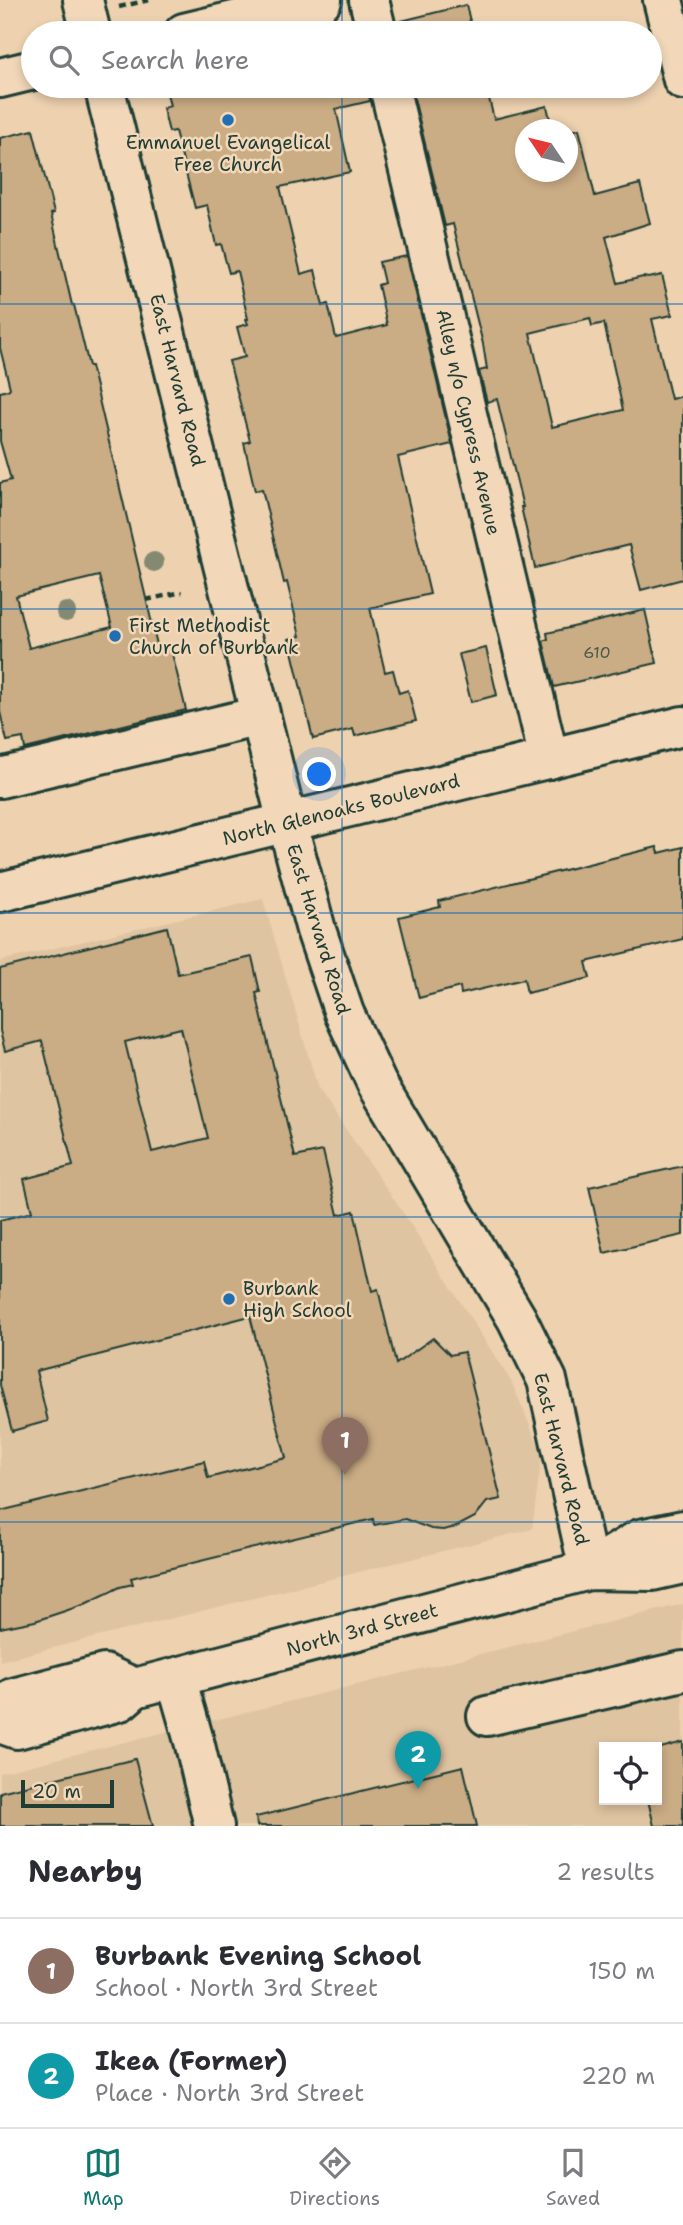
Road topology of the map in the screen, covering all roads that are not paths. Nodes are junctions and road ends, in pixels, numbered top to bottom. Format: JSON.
{"nodes":[{"id":1,"x":322,"y":0,"type":"edge"},
{"id":2,"x":369,"y":0,"type":"edge"},
{"id":3,"x":663,"y":0,"type":"edge"},
{"id":4,"x":234,"y":21,"type":"edge"},
{"id":5,"x":374,"y":21,"type":"edge"},
{"id":6,"x":21,"y":73,"type":"edge"},
{"id":7,"x":0,"y":78,"type":"edge"},
{"id":8,"x":683,"y":80,"type":"edge"},
{"id":9,"x":107,"y":98,"type":"edge"},
{"id":10,"x":392,"y":98,"type":"edge"},
{"id":11,"x":260,"y":716,"type":"junction"},
{"id":12,"x":683,"y":726,"type":"edge"},
{"id":13,"x":549,"y":758,"type":"junction"},
{"id":14,"x":0,"y":778,"type":"edge"},
{"id":15,"x":287,"y":822,"type":"junction"},
{"id":16,"x":0,"y":892,"type":"edge"},
{"id":17,"x":683,"y":1530,"type":"edge"},
{"id":18,"x":683,"y":1564,"type":"edge"},
{"id":19,"x":589,"y":1570,"type":"junction"},
{"id":20,"x":683,"y":1671,"type":"edge"},
{"id":21,"x":176,"y":1678,"type":"junction"},
{"id":22,"x":135,"y":1688,"type":"junction"},
{"id":23,"x":0,"y":1709,"type":"edge"},
{"id":24,"x":487,"y":1716,"type":"dead end"},
{"id":25,"x":0,"y":1723,"type":"edge"},
{"id":26,"x":214,"y":1826,"type":"edge"}],
"edges":[{"from":1,"to":4,"type":"street"},
{"from":2,"to":5,"type":"street"},
{"from":3,"to":8,"type":"street"},
{"from":6,"to":7,"type":"street"},
{"from":9,"to":11,"type":"street","name":"East Harvard Road"},
{"from":10,"to":13,"type":"street","name":"Alley n/o Cypress Avenue"},
{"from":11,"to":14,"type":"street"},
{"from":11,"to":15,"type":"street","name":"East Harvard Road"},
{"from":12,"to":13,"type":"street","name":"North Glenoaks Boulevard"},
{"from":13,"to":15,"type":"street","name":"North Glenoaks Boulevard"},
{"from":15,"to":16,"type":"street","name":"North Glenoaks Boulevard"},
{"from":15,"to":19,"type":"street","name":"East Harvard Road"},
{"from":17,"to":19,"type":"street","name":"North 3rd Street"},
{"from":18,"to":19,"type":"street","name":"North 3rd Street"},
{"from":19,"to":21,"type":"street","name":"North 3rd Street"},
{"from":20,"to":24,"type":"street"},
{"from":21,"to":22,"type":"street","name":"North 3rd Street"},
{"from":21,"to":26,"type":"street"},
{"from":22,"to":23,"type":"street"},
{"from":22,"to":25,"type":"street","name":"North 3rd Street"}]}
